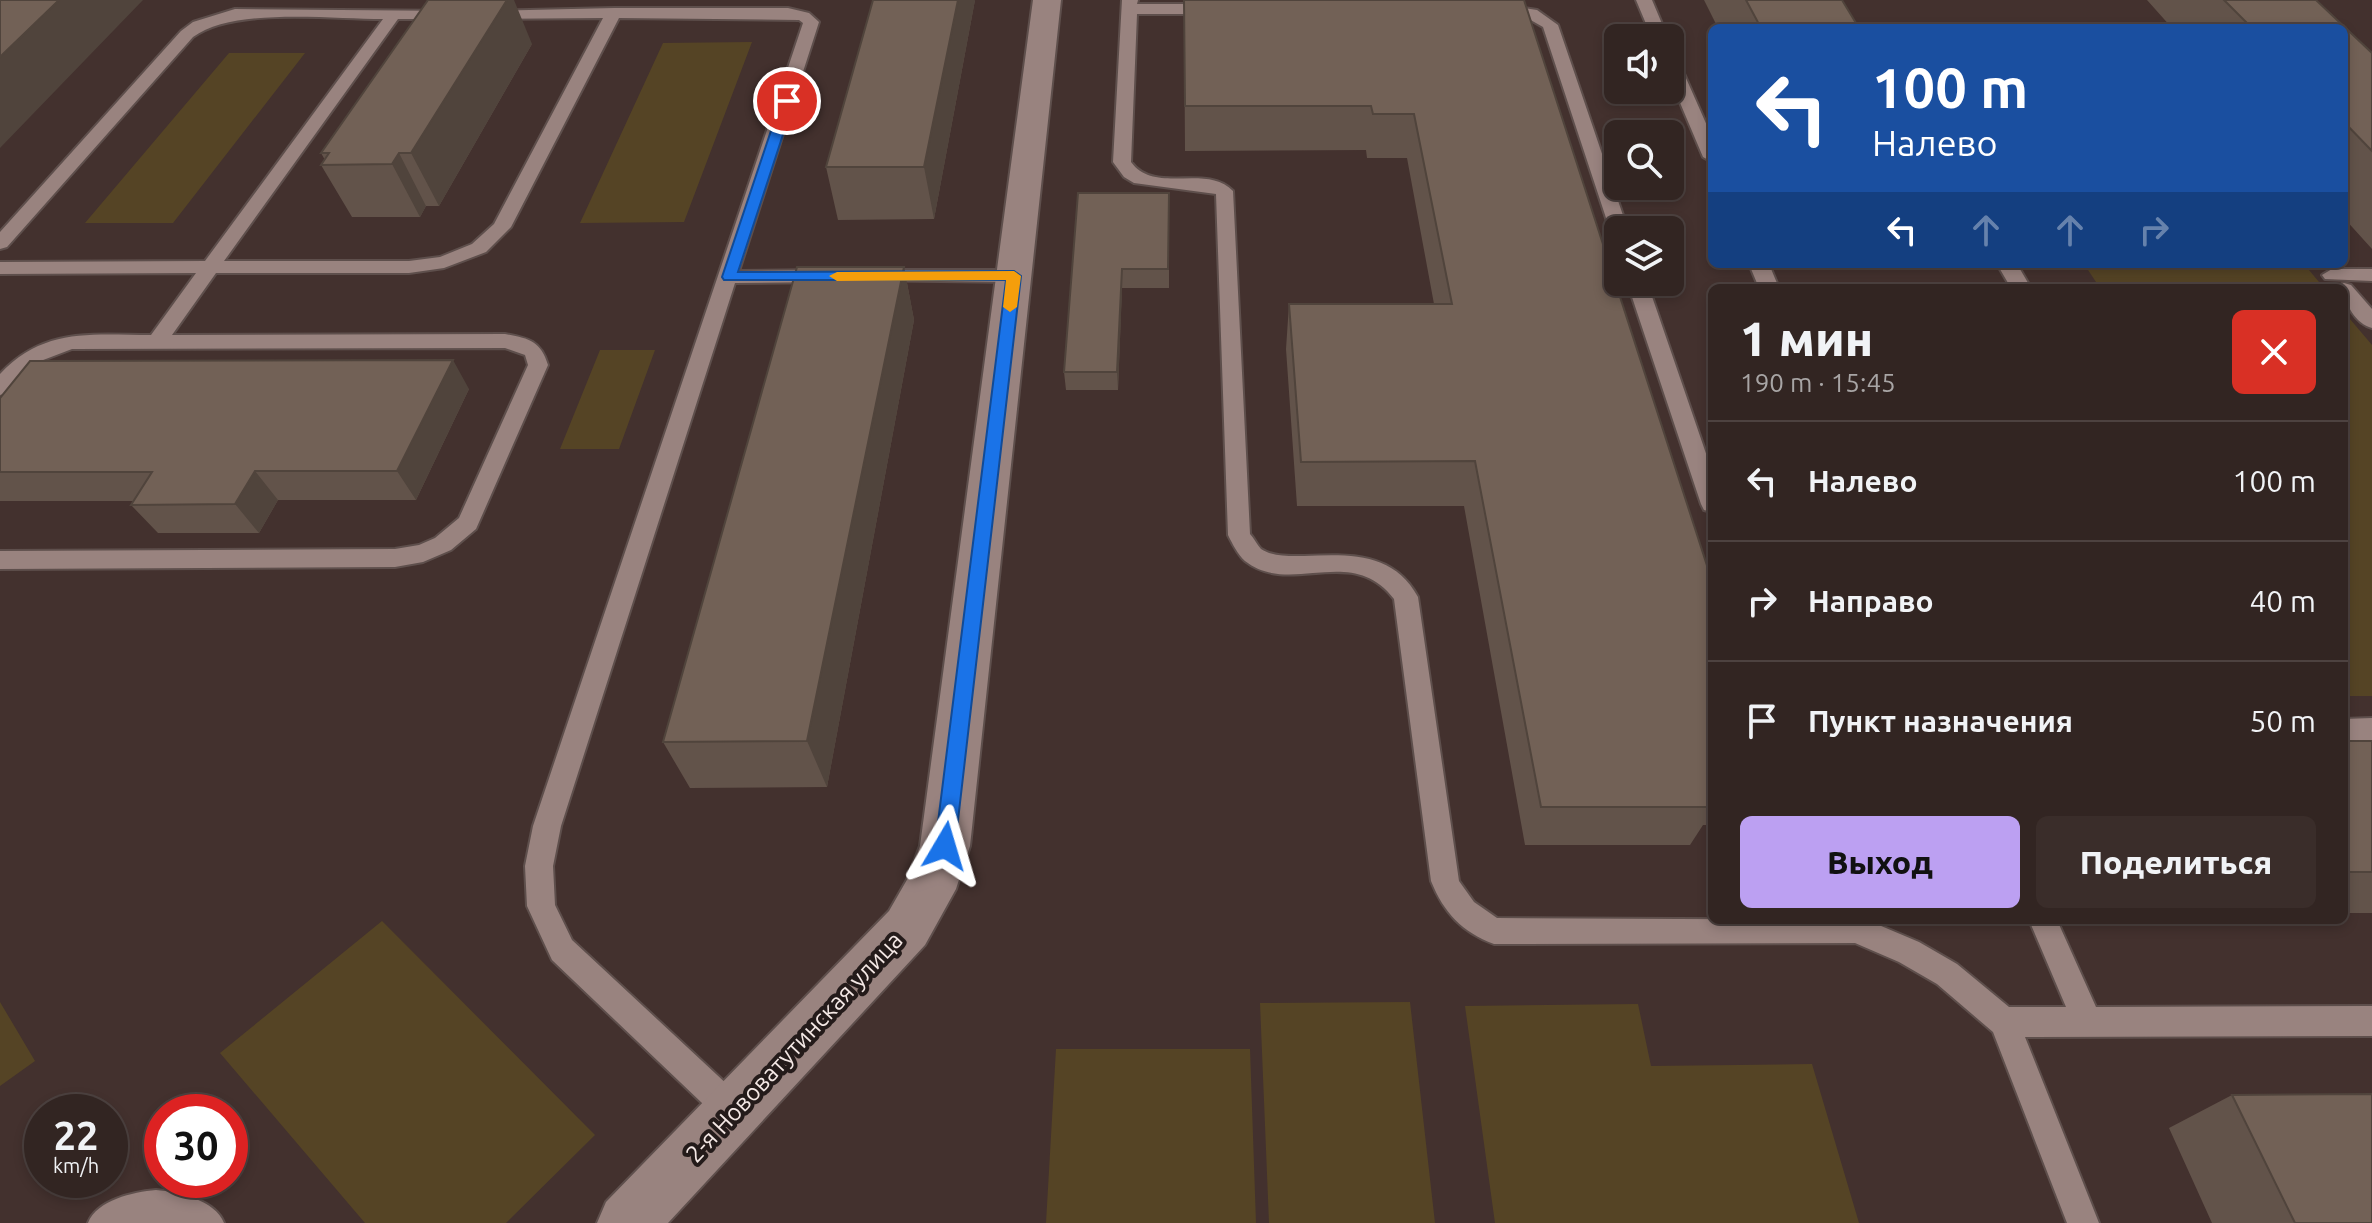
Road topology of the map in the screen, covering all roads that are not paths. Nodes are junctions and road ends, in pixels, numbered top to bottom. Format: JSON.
{"nodes":[{"id":1,"x":1047,"y":0,"type":"edge"},
{"id":2,"x":1644,"y":0,"type":"edge"},
{"id":3,"x":1130,"y":5,"type":"edge"},
{"id":4,"x":446,"y":7,"type":"edge"},
{"id":5,"x":578,"y":7,"type":"edge"},
{"id":6,"x":1237,"y":9,"type":"edge"},
{"id":7,"x":1483,"y":9,"type":"edge"},
{"id":8,"x":614,"y":13,"type":"junction"},
{"id":9,"x":394,"y":14,"type":"junction"},
{"id":10,"x":1654,"y":24,"type":"edge"},
{"id":11,"x":1684,"y":92,"type":"edge"},
{"id":12,"x":1708,"y":148,"type":"edge"},
{"id":13,"x":1614,"y":216,"type":"edge"},
{"id":14,"x":0,"y":243,"type":"edge"},
{"id":15,"x":210,"y":267,"type":"junction"},
{"id":16,"x":0,"y":268,"type":"edge"},
{"id":17,"x":2372,"y":275,"type":"edge"},
{"id":18,"x":1014,"y":276,"type":"junction"},
{"id":19,"x":729,"y":277,"type":"junction"},
{"id":20,"x":2335,"y":279,"type":"edge"},
{"id":21,"x":2348,"y":294,"type":"edge"},
{"id":22,"x":1642,"y":296,"type":"edge"},
{"id":23,"x":2372,"y":322,"type":"edge"},
{"id":24,"x":157,"y":342,"type":"junction"},
{"id":25,"x":0,"y":388,"type":"edge"},
{"id":26,"x":1708,"y":492,"type":"edge"},
{"id":27,"x":0,"y":560,"type":"edge"},
{"id":28,"x":2372,"y":729,"type":"edge"},
{"id":29,"x":2348,"y":730,"type":"edge"},
{"id":30,"x":2045,"y":924,"type":"edge"},
{"id":31,"x":1854,"y":925,"type":"edge"},
{"id":32,"x":2372,"y":1021,"type":"edge"},
{"id":33,"x":2004,"y":1022,"type":"junction"},
{"id":34,"x":2087,"y":1022,"type":"junction"},
{"id":35,"x":734,"y":1112,"type":"junction"},
{"id":36,"x":104,"y":1223,"type":"edge"},
{"id":37,"x":208,"y":1223,"type":"edge"},
{"id":38,"x":627,"y":1223,"type":"edge"},
{"id":39,"x":2083,"y":1223,"type":"edge"}],
"edges":[{"from":1,"to":18,"type":"street","name":"2-я Нововатутинская улица"},
{"from":2,"to":10,"type":"lane"},
{"from":3,"to":6,"type":"lane"},
{"from":3,"to":31,"type":"lane"},
{"from":4,"to":5,"type":"lane"},
{"from":4,"to":9,"type":"lane"},
{"from":5,"to":8,"type":"lane"},
{"from":7,"to":13,"type":"lane"},
{"from":8,"to":15,"type":"lane"},
{"from":8,"to":19,"type":"lane"},
{"from":9,"to":14,"type":"lane"},
{"from":9,"to":15,"type":"lane"},
{"from":11,"to":12,"type":"lane"},
{"from":15,"to":16,"type":"lane"},
{"from":15,"to":24,"type":"lane"},
{"from":17,"to":20,"type":"lane"},
{"from":18,"to":19,"type":"lane"},
{"from":18,"to":35,"type":"street","name":"2-я Нововатутинская улица"},
{"from":19,"to":35,"type":"lane"},
{"from":21,"to":23,"type":"lane"},
{"from":22,"to":26,"type":"lane"},
{"from":24,"to":25,"type":"lane"},
{"from":24,"to":27,"type":"lane"},
{"from":28,"to":29,"type":"lane"},
{"from":30,"to":34,"type":"lane"},
{"from":31,"to":33,"type":"lane"},
{"from":32,"to":34,"type":"lane"},
{"from":33,"to":34,"type":"lane"},
{"from":33,"to":39,"type":"lane"},
{"from":35,"to":38,"type":"street","name":"2-я Нововатутинская улица"},
{"from":36,"to":37,"type":"lane"}]}
